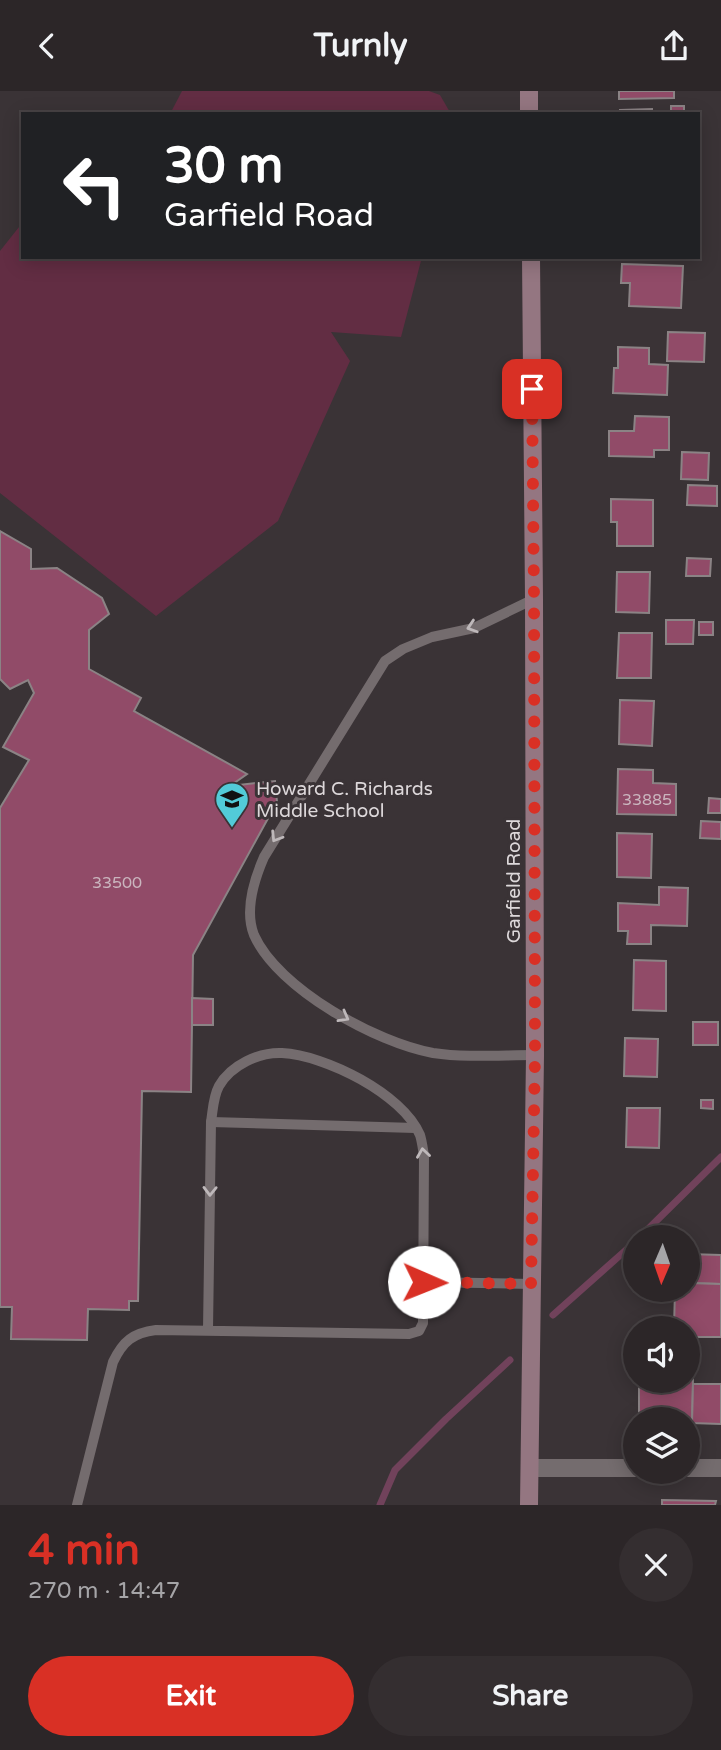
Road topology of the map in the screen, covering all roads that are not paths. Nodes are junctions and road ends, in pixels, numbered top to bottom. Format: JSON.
{"nodes":[{"id":1,"x":529,"y":91,"type":"edge"},
{"id":2,"x":529,"y":112,"type":"edge"},
{"id":3,"x":531,"y":259,"type":"edge"},
{"id":4,"x":534,"y":599,"type":"junction"},
{"id":5,"x":535,"y":1055,"type":"junction"},
{"id":6,"x":211,"y":1122,"type":"junction"},
{"id":7,"x":415,"y":1128,"type":"junction"},
{"id":8,"x":424,"y":1282,"type":"junction"},
{"id":9,"x":531,"y":1284,"type":"junction"},
{"id":10,"x":208,"y":1330,"type":"junction"},
{"id":11,"x":530,"y":1468,"type":"junction"},
{"id":12,"x":623,"y":1468,"type":"edge"},
{"id":13,"x":700,"y":1468,"type":"edge"},
{"id":14,"x":721,"y":1468,"type":"edge"},
{"id":15,"x":77,"y":1505,"type":"edge"},
{"id":16,"x":529,"y":1505,"type":"edge"}],
"edges":[{"from":1,"to":2,"type":"main road"},
{"from":3,"to":4,"type":"main road","name":"Garfield Road"},
{"from":4,"to":5,"type":"main road","name":"Garfield Road"},
{"from":4,"to":5,"type":"lane","one_way":true},
{"from":5,"to":9,"type":"main road","name":"Garfield Road"},
{"from":6,"to":7,"type":"lane"},
{"from":6,"to":7,"type":"lane"},
{"from":6,"to":10,"type":"lane","one_way":true},
{"from":8,"to":7,"type":"lane","one_way":true},
{"from":8,"to":9,"type":"lane"},
{"from":8,"to":10,"type":"lane"},
{"from":9,"to":11,"type":"main road","name":"Garfield Road"},
{"from":10,"to":15,"type":"lane"},
{"from":11,"to":12,"type":"street"},
{"from":11,"to":16,"type":"main road","name":"Garfield Road"},
{"from":13,"to":14,"type":"street"}]}
